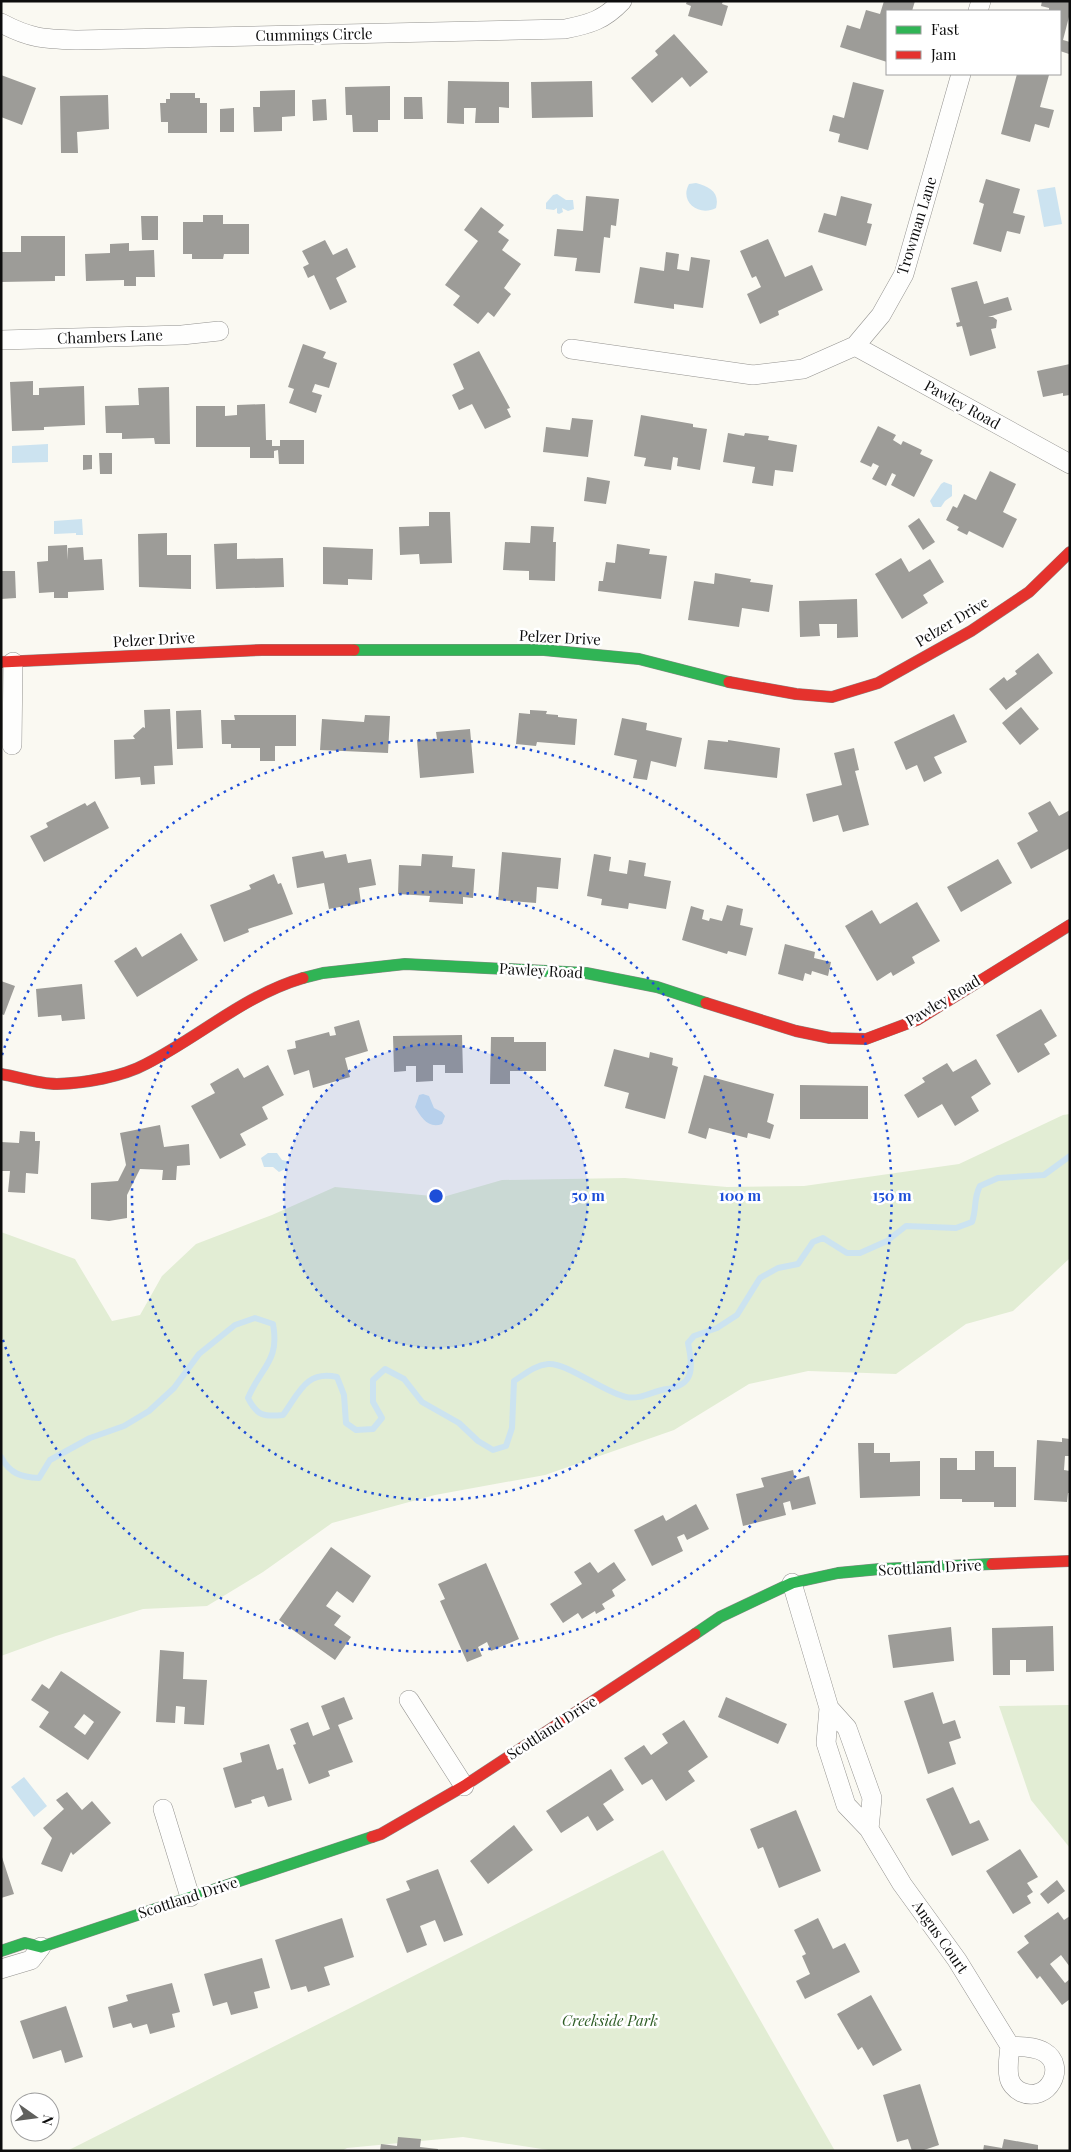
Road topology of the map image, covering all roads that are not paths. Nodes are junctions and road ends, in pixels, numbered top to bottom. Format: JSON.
{"nodes":[{"id":1,"x":622,"y":1,"type":"edge"},
{"id":2,"x":1,"y":23,"type":"edge"},
{"id":3,"x":961,"y":75,"type":"edge"},
{"id":4,"x":219,"y":331,"type":"dead end"},
{"id":5,"x":1,"y":340,"type":"edge"},
{"id":6,"x":855,"y":346,"type":"junction"},
{"id":7,"x":571,"y":349,"type":"dead end"},
{"id":8,"x":1070,"y":464,"type":"edge"},
{"id":9,"x":1070,"y":552,"type":"edge"},
{"id":10,"x":7,"y":662,"type":"edge"},
{"id":11,"x":12,"y":745,"type":"dead end"},
{"id":12,"x":1070,"y":925,"type":"edge"},
{"id":13,"x":1,"y":1074,"type":"edge"},
{"id":14,"x":1070,"y":1562,"type":"edge"},
{"id":15,"x":792,"y":1583,"type":"junction"},
{"id":16,"x":409,"y":1700,"type":"dead end"},
{"id":17,"x":829,"y":1708,"type":"junction"},
{"id":18,"x":464,"y":1786,"type":"junction"},
{"id":19,"x":163,"y":1809,"type":"dead end"},
{"id":20,"x":869,"y":1829,"type":"junction"},
{"id":21,"x":190,"y":1897,"type":"junction"},
{"id":22,"x":41,"y":1947,"type":"junction"},
{"id":23,"x":1,"y":1951,"type":"edge"},
{"id":24,"x":1,"y":1969,"type":"edge"},
{"id":25,"x":1010,"y":2046,"type":"dead end"}],
"edges":[{"from":1,"to":2,"type":"street","name":"Cummings Circle"},
{"from":3,"to":6,"type":"street","name":"Trowman Lane"},
{"from":4,"to":5,"type":"street","name":"Chambers Lane"},
{"from":6,"to":7,"type":"street","name":"Trowman Lane"},
{"from":6,"to":8,"type":"street","name":"Pawley Road"},
{"from":9,"to":10,"type":"street","name":"Pelzer Drive"},
{"from":10,"to":11,"type":"street"},
{"from":12,"to":13,"type":"street","name":"Pawley Road"},
{"from":14,"to":15,"type":"street","name":"Scottland Drive"},
{"from":15,"to":17,"type":"street","name":"Angus Court"},
{"from":15,"to":18,"type":"street","name":"Scottland Drive"},
{"from":16,"to":18,"type":"street"},
{"from":17,"to":20,"type":"street","name":"Angus Court"},
{"from":17,"to":20,"type":"street","name":"Angus Court"},
{"from":18,"to":21,"type":"street","name":"Scottland Drive"},
{"from":19,"to":21,"type":"street"},
{"from":20,"to":25,"type":"street","name":"Angus Court"},
{"from":21,"to":22,"type":"street","name":"Scottland Drive"},
{"from":22,"to":23,"type":"street","name":"Scottland Drive"},
{"from":22,"to":24,"type":"street","name":"Scottland Drive"}]}
